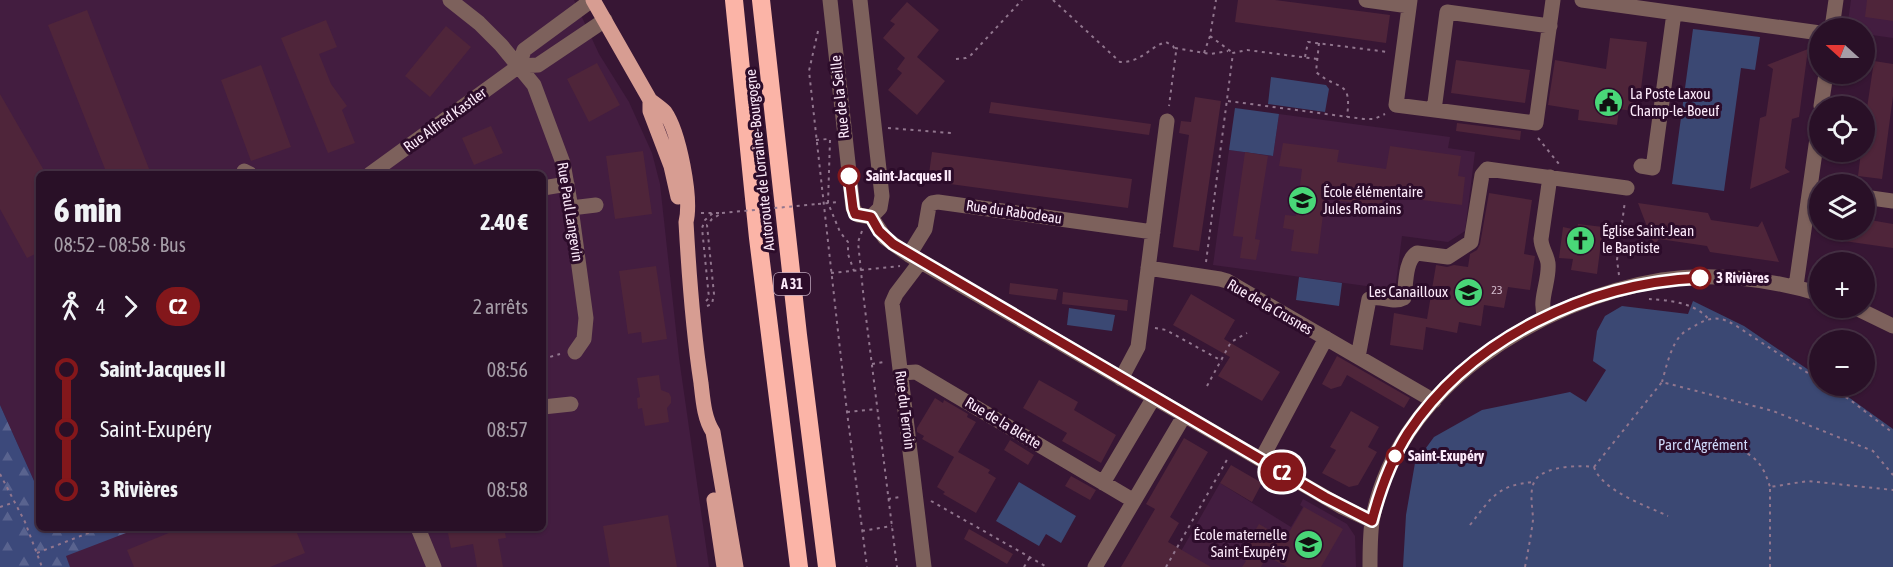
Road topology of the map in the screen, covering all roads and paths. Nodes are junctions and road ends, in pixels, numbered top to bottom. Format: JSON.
{"nodes":[{"id":1,"x":450,"y":0,"type":"edge"},
{"id":2,"x":593,"y":0,"type":"edge"},
{"id":3,"x":734,"y":0,"type":"edge"},
{"id":4,"x":761,"y":0,"type":"edge"},
{"id":5,"x":830,"y":0,"type":"edge"},
{"id":6,"x":860,"y":0,"type":"edge"},
{"id":7,"x":1022,"y":0,"type":"edge"},
{"id":8,"x":1053,"y":0,"type":"edge"},
{"id":9,"x":1216,"y":0,"type":"edge"},
{"id":10,"x":1366,"y":0,"type":"edge"},
{"id":11,"x":1553,"y":0,"type":"edge"},
{"id":12,"x":1582,"y":0,"type":"edge"},
{"id":13,"x":1836,"y":0,"type":"edge"},
{"id":14,"x":1409,"y":3,"type":"edge"},
{"id":15,"x":1683,"y":9,"type":"edge"},
{"id":16,"x":1833,"y":18,"type":"edge"},
{"id":17,"x":605,"y":20,"type":"junction"},
{"id":18,"x":819,"y":22,"type":"dead end"},
{"id":19,"x":1550,"y":26,"type":"junction"},
{"id":20,"x":1809,"y":31,"type":"edge"},
{"id":21,"x":1210,"y":36,"type":"junction"},
{"id":22,"x":1319,"y":43,"type":"junction"},
{"id":23,"x":1176,"y":48,"type":"junction"},
{"id":24,"x":1228,"y":51,"type":"junction"},
{"id":25,"x":1204,"y":53,"type":"junction"},
{"id":26,"x":1233,"y":53,"type":"junction"},
{"id":27,"x":1403,"y":54,"type":"junction"},
{"id":28,"x":1305,"y":58,"type":"junction"},
{"id":29,"x":956,"y":59,"type":"dead end"},
{"id":30,"x":1317,"y":59,"type":"junction"},
{"id":31,"x":519,"y":66,"type":"junction"},
{"id":32,"x":1228,"y":102,"type":"junction"},
{"id":33,"x":1396,"y":105,"type":"junction"},
{"id":34,"x":1434,"y":110,"type":"junction"},
{"id":35,"x":1347,"y":117,"type":"junction"},
{"id":36,"x":1167,"y":121,"type":"joint"},
{"id":37,"x":1536,"y":123,"type":"junction"},
{"id":38,"x":874,"y":127,"type":"junction"},
{"id":39,"x":830,"y":132,"type":"dead end"},
{"id":40,"x":951,"y":133,"type":"dead end"},
{"id":41,"x":830,"y":139,"type":"junction"},
{"id":42,"x":816,"y":140,"type":"junction"},
{"id":43,"x":1641,"y":166,"type":"dead end"},
{"id":44,"x":374,"y":171,"type":"edge"},
{"id":45,"x":1553,"y":178,"type":"junction"},
{"id":46,"x":567,"y":184,"type":"junction"},
{"id":47,"x":546,"y":188,"type":"edge"},
{"id":48,"x":1627,"y":188,"type":"joint"},
{"id":49,"x":1875,"y":199,"type":"edge"},
{"id":50,"x":1893,"y":201,"type":"edge"},
{"id":51,"x":826,"y":203,"type":"junction"},
{"id":52,"x":836,"y":203,"type":"dead end"},
{"id":53,"x":596,"y":205,"type":"dead end"},
{"id":54,"x":571,"y":208,"type":"junction"},
{"id":55,"x":701,"y":213,"type":"dead end"},
{"id":56,"x":713,"y":213,"type":"junction"},
{"id":57,"x":722,"y":213,"type":"junction"},
{"id":58,"x":871,"y":217,"type":"junction"},
{"id":59,"x":1809,"y":217,"type":"edge"},
{"id":60,"x":1153,"y":232,"type":"junction"},
{"id":61,"x":915,"y":258,"type":"junction"},
{"id":62,"x":1148,"y":268,"type":"junction"},
{"id":63,"x":854,"y":271,"type":"junction"},
{"id":64,"x":861,"y":271,"type":"junction"},
{"id":65,"x":831,"y":273,"type":"junction"},
{"id":66,"x":1204,"y":276,"type":"junction"},
{"id":67,"x":1796,"y":286,"type":"junction"},
{"id":68,"x":1624,"y":288,"type":"junction"},
{"id":69,"x":1809,"y":290,"type":"edge"},
{"id":70,"x":1648,"y":299,"type":"dead end"},
{"id":71,"x":697,"y":304,"type":"junction"},
{"id":72,"x":1545,"y":317,"type":"junction"},
{"id":73,"x":1875,"y":317,"type":"edge"},
{"id":74,"x":1709,"y":320,"type":"junction"},
{"id":75,"x":1893,"y":326,"type":"edge"},
{"id":76,"x":1140,"y":327,"type":"junction"},
{"id":77,"x":1247,"y":333,"type":"dead end"},
{"id":78,"x":1326,"y":338,"type":"junction"},
{"id":79,"x":575,"y":352,"type":"joint"},
{"id":80,"x":1358,"y":357,"type":"junction"},
{"id":81,"x":546,"y":358,"type":"edge"},
{"id":82,"x":1222,"y":361,"type":"junction"},
{"id":83,"x":901,"y":372,"type":"junction"},
{"id":84,"x":1809,"y":374,"type":"edge"},
{"id":85,"x":1121,"y":379,"type":"junction"},
{"id":86,"x":1662,"y":382,"type":"junction"},
{"id":87,"x":1207,"y":386,"type":"dead end"},
{"id":88,"x":1844,"y":396,"type":"edge"},
{"id":89,"x":1154,"y":398,"type":"junction"},
{"id":90,"x":1434,"y":401,"type":"junction"},
{"id":91,"x":571,"y":404,"type":"dead end"},
{"id":92,"x":546,"y":407,"type":"edge"},
{"id":93,"x":877,"y":409,"type":"junction"},
{"id":94,"x":847,"y":412,"type":"junction"},
{"id":95,"x":1184,"y":416,"type":"junction"},
{"id":96,"x":707,"y":423,"type":"junction"},
{"id":97,"x":1893,"y":433,"type":"edge"},
{"id":98,"x":1236,"y":446,"type":"junction"},
{"id":99,"x":1742,"y":450,"type":"dead end"},
{"id":100,"x":1260,"y":460,"type":"junction"},
{"id":101,"x":1594,"y":467,"type":"junction"},
{"id":102,"x":0,"y":474,"type":"edge"},
{"id":103,"x":1893,"y":475,"type":"edge"},
{"id":104,"x":1534,"y":482,"type":"junction"},
{"id":105,"x":1103,"y":483,"type":"junction"},
{"id":106,"x":1770,"y":487,"type":"junction"},
{"id":107,"x":1893,"y":490,"type":"edge"},
{"id":108,"x":916,"y":496,"type":"junction"},
{"id":109,"x":888,"y":499,"type":"junction"},
{"id":110,"x":1134,"y":501,"type":"junction"},
{"id":111,"x":15,"y":502,"type":"junction"},
{"id":112,"x":0,"y":507,"type":"edge"},
{"id":113,"x":1668,"y":516,"type":"dead end"},
{"id":114,"x":1372,"y":521,"type":"junction"},
{"id":115,"x":1470,"y":525,"type":"dead end"},
{"id":116,"x":892,"y":526,"type":"junction"},
{"id":117,"x":93,"y":531,"type":"edge"},
{"id":118,"x":419,"y":531,"type":"edge"},
{"id":119,"x":862,"y":531,"type":"junction"},
{"id":120,"x":37,"y":553,"type":"junction"},
{"id":121,"x":1030,"y":557,"type":"junction"},
{"id":122,"x":42,"y":567,"type":"edge"},
{"id":123,"x":435,"y":567,"type":"edge"},
{"id":124,"x":724,"y":567,"type":"edge"},
{"id":125,"x":736,"y":567,"type":"edge"},
{"id":126,"x":799,"y":567,"type":"edge"},
{"id":127,"x":827,"y":567,"type":"edge"},
{"id":128,"x":867,"y":567,"type":"edge"},
{"id":129,"x":897,"y":567,"type":"edge"},
{"id":130,"x":924,"y":567,"type":"edge"},
{"id":131,"x":1024,"y":567,"type":"edge"},
{"id":132,"x":1047,"y":567,"type":"edge"},
{"id":133,"x":1095,"y":567,"type":"edge"},
{"id":134,"x":1166,"y":567,"type":"edge"},
{"id":135,"x":1370,"y":567,"type":"edge"},
{"id":136,"x":1525,"y":567,"type":"edge"},
{"id":137,"x":1770,"y":567,"type":"edge"}],
"edges":[{"from":1,"to":31,"type":"street","name":"Rue Paul Langevin"},
{"from":2,"to":17,"type":"main road"},
{"from":2,"to":31,"type":"street","name":"Rue Alfred Kastler"},
{"from":3,"to":126,"type":"highway","name":"Autoroute de Lorraine-Bourgogne","number":"A 31"},
{"from":4,"to":127,"type":"highway","name":"Autoroute de Lorraine-Bourgogne","number":"A 31"},
{"from":5,"to":58,"type":"street","name":"Rue de la Seille"},
{"from":6,"to":38,"type":"street","name":"Rue de la Seille"},
{"from":7,"to":29,"type":"path"},
{"from":8,"to":23,"type":"path"},
{"from":9,"to":21,"type":"path"},
{"from":10,"to":14,"type":"street"},
{"from":11,"to":19,"type":"street"},
{"from":12,"to":15,"type":"street"},
{"from":13,"to":16,"type":"street"},
{"from":14,"to":27,"type":"street"},
{"from":15,"to":20,"type":"street"},
{"from":15,"to":43,"type":"street"},
{"from":17,"to":31,"type":"street","name":"Rue Alfred Kastler"},
{"from":17,"to":71,"type":"main road"},
{"from":18,"to":42,"type":"path"},
{"from":19,"to":34,"type":"street"},
{"from":19,"to":37,"type":"street"},
{"from":21,"to":24,"type":"path"},
{"from":21,"to":25,"type":"path"},
{"from":22,"to":27,"type":"path"},
{"from":22,"to":28,"type":"path"},
{"from":22,"to":30,"type":"path"},
{"from":23,"to":25,"type":"path"},
{"from":23,"to":36,"type":"path"},
{"from":24,"to":25,"type":"path"},
{"from":24,"to":26,"type":"path"},
{"from":26,"to":28,"type":"path"},
{"from":26,"to":32,"type":"path"},
{"from":27,"to":33,"type":"street"},
{"from":28,"to":30,"type":"path"},
{"from":30,"to":35,"type":"path"},
{"from":31,"to":44,"type":"street","name":"Rue Alfred Kastler"},
{"from":31,"to":46,"type":"street","name":"Rue Paul Langevin"},
{"from":32,"to":35,"type":"path"},
{"from":32,"to":66,"type":"path"},
{"from":33,"to":34,"type":"street"},
{"from":33,"to":35,"type":"path"},
{"from":34,"to":37,"type":"street"},
{"from":36,"to":60,"type":"street"},
{"from":37,"to":45,"type":"path"},
{"from":38,"to":40,"type":"path"},
{"from":38,"to":58,"type":"street","name":"Rue de la Seille"},
{"from":39,"to":41,"type":"path"},
{"from":41,"to":42,"type":"path"},
{"from":41,"to":51,"type":"path"},
{"from":42,"to":51,"type":"path"},
{"from":45,"to":48,"type":"street"},
{"from":45,"to":72,"type":"street"},
{"from":45,"to":80,"type":"street"},
{"from":46,"to":47,"type":"street"},
{"from":46,"to":54,"type":"street","name":"Rue Paul Langevin"},
{"from":48,"to":68,"type":"path"},
{"from":49,"to":50,"type":"street"},
{"from":51,"to":52,"type":"path"},
{"from":51,"to":57,"type":"path","bridge":true},
{"from":51,"to":63,"type":"path"},
{"from":51,"to":65,"type":"path"},
{"from":53,"to":54,"type":"street"},
{"from":54,"to":79,"type":"street","name":"Rue Paul Langevin"},
{"from":55,"to":56,"type":"path"},
{"from":56,"to":57,"type":"path"},
{"from":56,"to":71,"type":"path"},
{"from":57,"to":71,"type":"path"},
{"from":58,"to":61,"type":"street","name":"Rue de la Seille"},
{"from":58,"to":64,"type":"path"},
{"from":59,"to":67,"type":"street"},
{"from":60,"to":61,"type":"street","name":"Rue du Rabodeau"},
{"from":60,"to":62,"type":"street"},
{"from":61,"to":64,"type":"path"},
{"from":61,"to":83,"type":"street","name":"Rue du Terroin"},
{"from":61,"to":85,"type":"street","name":"Rue de la Seille"},
{"from":62,"to":66,"type":"street","name":"Rue de la Crusnes"},
{"from":62,"to":76,"type":"street"},
{"from":63,"to":64,"type":"path"},
{"from":63,"to":65,"type":"path"},
{"from":64,"to":93,"type":"path"},
{"from":65,"to":94,"type":"path"},
{"from":66,"to":78,"type":"street","name":"Rue de la Crusnes"},
{"from":67,"to":68,"type":"street"},
{"from":67,"to":69,"type":"street"},
{"from":68,"to":72,"type":"street"},
{"from":70,"to":74,"type":"path"},
{"from":71,"to":96,"type":"main road"},
{"from":72,"to":90,"type":"street"},
{"from":73,"to":75,"type":"street"},
{"from":74,"to":84,"type":"path"},
{"from":74,"to":86,"type":"path"},
{"from":76,"to":82,"type":"path"},
{"from":76,"to":85,"type":"street"},
{"from":77,"to":82,"type":"path"},
{"from":78,"to":80,"type":"street"},
{"from":78,"to":100,"type":"street","name":"Rue de la Crusnes"},
{"from":79,"to":81,"type":"path"},
{"from":80,"to":90,"type":"street"},
{"from":82,"to":87,"type":"path"},
{"from":83,"to":105,"type":"street","name":"Rue de la Blette"},
{"from":83,"to":108,"type":"street","name":"Rue du Terroin"},
{"from":85,"to":89,"type":"street","name":"Rue de la Seille"},
{"from":86,"to":101,"type":"path"},
{"from":86,"to":103,"type":"path"},
{"from":88,"to":97,"type":"path"},
{"from":89,"to":95,"type":"street","name":"Rue de la Seille"},
{"from":89,"to":105,"type":"street"},
{"from":90,"to":114,"type":"street"},
{"from":91,"to":92,"type":"street"},
{"from":93,"to":94,"type":"path"},
{"from":93,"to":109,"type":"path"},
{"from":94,"to":119,"type":"path"},
{"from":95,"to":98,"type":"street","name":"Rue de la Seille"},
{"from":95,"to":110,"type":"street"},
{"from":96,"to":124,"type":"main road"},
{"from":96,"to":125,"type":"main road"},
{"from":98,"to":100,"type":"street","name":"Rue de la Seille"},
{"from":98,"to":134,"type":"path"},
{"from":99,"to":106,"type":"path"},
{"from":100,"to":114,"type":"street","name":"Rue de la Seille"},
{"from":101,"to":104,"type":"path"},
{"from":101,"to":113,"type":"path"},
{"from":102,"to":111,"type":"path"},
{"from":104,"to":115,"type":"path"},
{"from":104,"to":136,"type":"path"},
{"from":105,"to":110,"type":"street","name":"Rue de la Blette"},
{"from":106,"to":107,"type":"path"},
{"from":106,"to":137,"type":"path"},
{"from":108,"to":109,"type":"path"},
{"from":108,"to":121,"type":"path"},
{"from":108,"to":130,"type":"street","name":"Rue du Terroin"},
{"from":109,"to":116,"type":"path"},
{"from":110,"to":133,"type":"street"},
{"from":111,"to":112,"type":"path"},
{"from":111,"to":120,"type":"path"},
{"from":114,"to":135,"type":"street"},
{"from":116,"to":119,"type":"path"},
{"from":116,"to":129,"type":"path"},
{"from":117,"to":120,"type":"path"},
{"from":118,"to":123,"type":"street"},
{"from":119,"to":128,"type":"path"},
{"from":120,"to":122,"type":"path"},
{"from":121,"to":131,"type":"path"},
{"from":121,"to":132,"type":"path"}]}
